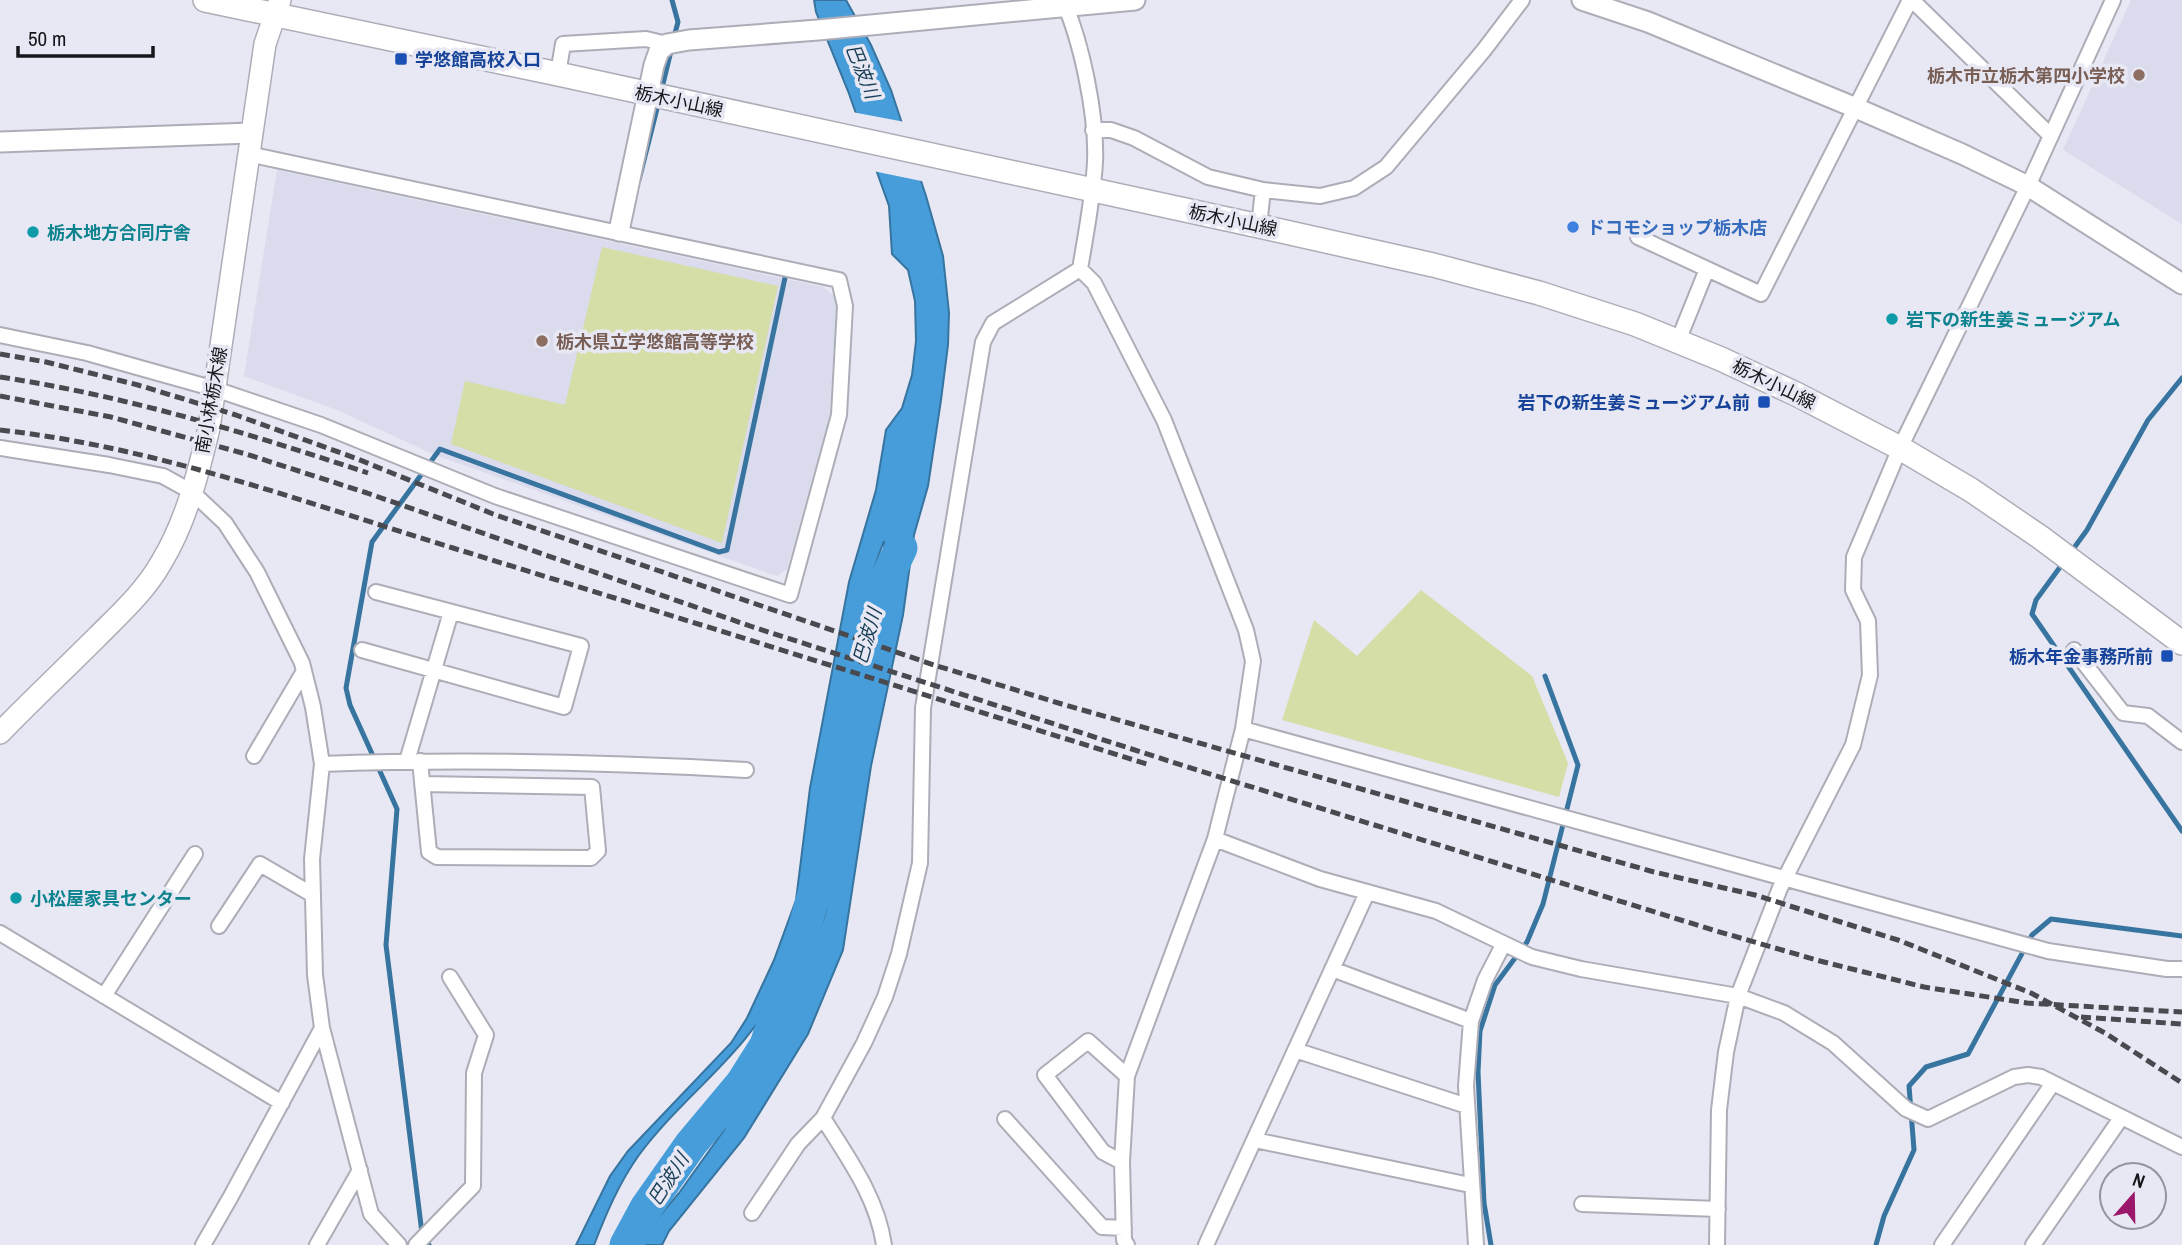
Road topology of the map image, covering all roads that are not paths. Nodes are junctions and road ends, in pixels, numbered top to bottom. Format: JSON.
{"nodes":[{"id":1,"x":205,"y":0,"type":"edge"},
{"id":2,"x":1135,"y":0,"type":"edge"},
{"id":3,"x":1522,"y":0,"type":"edge"},
{"id":4,"x":1582,"y":0,"type":"edge"},
{"id":5,"x":2113,"y":0,"type":"edge"},
{"id":6,"x":1909,"y":1,"type":"edge"},
{"id":7,"x":1065,"y":3,"type":"edge"},
{"id":8,"x":276,"y":8,"type":"edge"},
{"id":9,"x":667,"y":44,"type":"junction"},
{"id":10,"x":558,"y":74,"type":"junction"},
{"id":11,"x":647,"y":95,"type":"junction"},
{"id":12,"x":1856,"y":108,"type":"junction"},
{"id":13,"x":1093,"y":130,"type":"junction"},
{"id":14,"x":2051,"y":136,"type":"junction"},
{"id":15,"x":0,"y":142,"type":"edge"},
{"id":16,"x":250,"y":143,"type":"junction"},
{"id":17,"x":2028,"y":186,"type":"junction"},
{"id":18,"x":1093,"y":190,"type":"junction"},
{"id":19,"x":1263,"y":190,"type":"junction"},
{"id":20,"x":1259,"y":226,"type":"junction"},
{"id":21,"x":619,"y":231,"type":"junction"},
{"id":22,"x":1638,"y":237,"type":"dead end"},
{"id":23,"x":1080,"y":269,"type":"junction"},
{"id":24,"x":1707,"y":269,"type":"junction"},
{"id":25,"x":2182,"y":284,"type":"edge"},
{"id":26,"x":0,"y":335,"type":"edge"},
{"id":27,"x":1678,"y":341,"type":"junction"},
{"id":28,"x":215,"y":388,"type":"junction"},
{"id":29,"x":0,"y":448,"type":"edge"},
{"id":30,"x":1900,"y":448,"type":"junction"},
{"id":31,"x":192,"y":492,"type":"junction"},
{"id":32,"x":376,"y":592,"type":"dead end"},
{"id":33,"x":451,"y":612,"type":"junction"},
{"id":34,"x":2182,"y":643,"type":"edge"},
{"id":35,"x":362,"y":650,"type":"dead end"},
{"id":36,"x":2074,"y":650,"type":"dead end"},
{"id":37,"x":433,"y":670,"type":"junction"},
{"id":38,"x":304,"y":671,"type":"junction"},
{"id":39,"x":1243,"y":729,"type":"junction"},
{"id":40,"x":0,"y":733,"type":"edge"},
{"id":41,"x":2182,"y":742,"type":"edge"},
{"id":42,"x":254,"y":756,"type":"dead end"},
{"id":43,"x":413,"y":761,"type":"junction"},
{"id":44,"x":322,"y":764,"type":"junction"},
{"id":45,"x":746,"y":770,"type":"dead end"},
{"id":46,"x":422,"y":784,"type":"junction"},
{"id":47,"x":1215,"y":839,"type":"junction"},
{"id":48,"x":195,"y":854,"type":"dead end"},
{"id":49,"x":1785,"y":878,"type":"junction"},
{"id":50,"x":1367,"y":893,"type":"junction"},
{"id":51,"x":313,"y":895,"type":"junction"},
{"id":52,"x":219,"y":926,"type":"dead end"},
{"id":53,"x":0,"y":933,"type":"edge"},
{"id":54,"x":1503,"y":944,"type":"junction"},
{"id":55,"x":1332,"y":969,"type":"junction"},
{"id":56,"x":2182,"y":969,"type":"edge"},
{"id":57,"x":450,"y":977,"type":"dead end"},
{"id":58,"x":104,"y":996,"type":"junction"},
{"id":59,"x":1738,"y":996,"type":"junction"},
{"id":60,"x":1471,"y":1021,"type":"junction"},
{"id":61,"x":322,"y":1028,"type":"junction"},
{"id":62,"x":1295,"y":1051,"type":"junction"},
{"id":63,"x":1127,"y":1076,"type":"junction"},
{"id":64,"x":2053,"y":1083,"type":"junction"},
{"id":65,"x":282,"y":1103,"type":"junction"},
{"id":66,"x":1467,"y":1106,"type":"junction"},
{"id":67,"x":823,"y":1118,"type":"junction"},
{"id":68,"x":2121,"y":1118,"type":"junction"},
{"id":69,"x":1005,"y":1119,"type":"dead end"},
{"id":70,"x":1255,"y":1140,"type":"junction"},
{"id":71,"x":2182,"y":1147,"type":"edge"},
{"id":72,"x":1122,"y":1162,"type":"junction"},
{"id":73,"x":360,"y":1170,"type":"junction"},
{"id":74,"x":1470,"y":1185,"type":"junction"},
{"id":75,"x":1581,"y":1205,"type":"dead end"},
{"id":76,"x":1718,"y":1209,"type":"junction"},
{"id":77,"x":752,"y":1213,"type":"dead end"},
{"id":78,"x":1124,"y":1227,"type":"junction"},
{"id":79,"x":203,"y":1245,"type":"edge"},
{"id":80,"x":317,"y":1245,"type":"edge"},
{"id":81,"x":399,"y":1245,"type":"edge"},
{"id":82,"x":416,"y":1245,"type":"edge"},
{"id":83,"x":884,"y":1245,"type":"edge"},
{"id":84,"x":1127,"y":1245,"type":"edge"},
{"id":85,"x":1206,"y":1245,"type":"edge"},
{"id":86,"x":1476,"y":1245,"type":"edge"},
{"id":87,"x":1717,"y":1245,"type":"edge"},
{"id":88,"x":1942,"y":1245,"type":"edge"},
{"id":89,"x":2033,"y":1245,"type":"edge"}],
"edges":[{"from":1,"to":8,"type":"main road","name":"栃木小山線"},
{"from":2,"to":7,"type":"street"},
{"from":3,"to":19,"type":"street"},
{"from":4,"to":12,"type":"street"},
{"from":5,"to":14,"type":"street"},
{"from":6,"to":12,"type":"street"},
{"from":6,"to":14,"type":"street"},
{"from":7,"to":9,"type":"street"},
{"from":7,"to":13,"type":"street"},
{"from":8,"to":10,"type":"main road","name":"栃木小山線"},
{"from":8,"to":16,"type":"main road","name":"南小林栃木線"},
{"from":9,"to":10,"type":"street"},
{"from":9,"to":11,"type":"street"},
{"from":10,"to":11,"type":"main road","name":"栃木小山線"},
{"from":11,"to":18,"type":"main road","name":"栃木小山線"},
{"from":11,"to":21,"type":"street"},
{"from":12,"to":17,"type":"street"},
{"from":12,"to":24,"type":"street"},
{"from":13,"to":18,"type":"street"},
{"from":13,"to":19,"type":"street"},
{"from":14,"to":17,"type":"street"},
{"from":15,"to":16,"type":"street"},
{"from":16,"to":21,"type":"street"},
{"from":16,"to":28,"type":"main road","name":"南小林栃木線"},
{"from":17,"to":25,"type":"street"},
{"from":17,"to":30,"type":"street"},
{"from":18,"to":20,"type":"main road","name":"栃木小山線"},
{"from":18,"to":23,"type":"street"},
{"from":19,"to":20,"type":"street"},
{"from":20,"to":27,"type":"main road","name":"栃木小山線"},
{"from":21,"to":28,"type":"street"},
{"from":22,"to":24,"type":"street"},
{"from":23,"to":39,"type":"street"},
{"from":23,"to":67,"type":"street"},
{"from":24,"to":27,"type":"street"},
{"from":26,"to":28,"type":"street"},
{"from":27,"to":30,"type":"main road","name":"栃木小山線"},
{"from":28,"to":31,"type":"main road","name":"南小林栃木線"},
{"from":29,"to":31,"type":"street"},
{"from":30,"to":34,"type":"main road","name":"栃木小山線"},
{"from":30,"to":49,"type":"street"},
{"from":31,"to":38,"type":"street"},
{"from":31,"to":40,"type":"main road","name":"南小林栃木線"},
{"from":32,"to":33,"type":"street"},
{"from":33,"to":37,"type":"street"},
{"from":33,"to":37,"type":"street"},
{"from":35,"to":37,"type":"street"},
{"from":36,"to":41,"type":"street"},
{"from":37,"to":43,"type":"street"},
{"from":38,"to":42,"type":"street"},
{"from":38,"to":44,"type":"street"},
{"from":39,"to":47,"type":"street"},
{"from":39,"to":49,"type":"street"},
{"from":43,"to":44,"type":"street"},
{"from":43,"to":45,"type":"street"},
{"from":43,"to":46,"type":"street"},
{"from":44,"to":51,"type":"street"},
{"from":46,"to":46,"type":"street"},
{"from":47,"to":50,"type":"street"},
{"from":47,"to":63,"type":"street"},
{"from":48,"to":58,"type":"street"},
{"from":49,"to":56,"type":"street"},
{"from":49,"to":59,"type":"street"},
{"from":50,"to":54,"type":"street"},
{"from":50,"to":55,"type":"street"},
{"from":51,"to":52,"type":"street"},
{"from":51,"to":61,"type":"street"},
{"from":53,"to":58,"type":"street"},
{"from":54,"to":59,"type":"street"},
{"from":54,"to":60,"type":"street"},
{"from":55,"to":60,"type":"street"},
{"from":55,"to":62,"type":"street"},
{"from":57,"to":82,"type":"street"},
{"from":58,"to":65,"type":"street"},
{"from":59,"to":64,"type":"street"},
{"from":59,"to":76,"type":"street"},
{"from":60,"to":66,"type":"street"},
{"from":61,"to":65,"type":"street"},
{"from":61,"to":73,"type":"street"},
{"from":62,"to":66,"type":"street"},
{"from":62,"to":70,"type":"street"},
{"from":63,"to":72,"type":"street"},
{"from":63,"to":72,"type":"street"},
{"from":64,"to":68,"type":"street"},
{"from":64,"to":88,"type":"street"},
{"from":65,"to":79,"type":"street"},
{"from":66,"to":74,"type":"street"},
{"from":67,"to":77,"type":"street"},
{"from":67,"to":83,"type":"street"},
{"from":68,"to":71,"type":"street"},
{"from":68,"to":89,"type":"street"},
{"from":69,"to":78,"type":"street"},
{"from":70,"to":74,"type":"street"},
{"from":70,"to":85,"type":"street"},
{"from":72,"to":78,"type":"street"},
{"from":73,"to":80,"type":"street"},
{"from":73,"to":81,"type":"street"},
{"from":74,"to":86,"type":"street"},
{"from":75,"to":76,"type":"street"},
{"from":76,"to":87,"type":"street"},
{"from":78,"to":84,"type":"street"}]}
